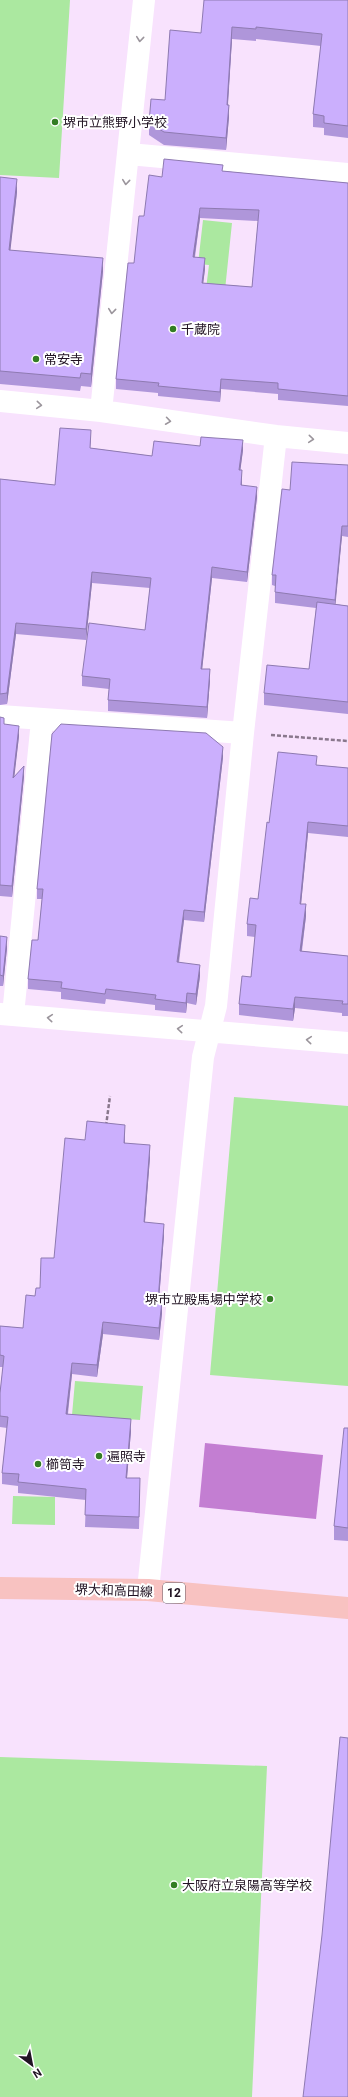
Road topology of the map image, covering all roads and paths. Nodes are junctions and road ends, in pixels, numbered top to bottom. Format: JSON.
{"nodes":[{"id":1,"x":144,"y":0,"type":"edge"},
{"id":2,"x":129,"y":154,"type":"junction"},
{"id":3,"x":348,"y":174,"type":"edge"},
{"id":4,"x":0,"y":401,"type":"edge"},
{"id":5,"x":101,"y":411,"type":"junction"},
{"id":6,"x":276,"y":436,"type":"junction"},
{"id":7,"x":348,"y":443,"type":"edge"},
{"id":8,"x":0,"y":716,"type":"edge"},
{"id":9,"x":42,"y":720,"type":"junction"},
{"id":10,"x":243,"y":733,"type":"junction"},
{"id":11,"x":348,"y":742,"type":"edge"},
{"id":12,"x":6,"y":1014,"type":"edge"},
{"id":13,"x":210,"y":1031,"type":"junction"},
{"id":14,"x":348,"y":1043,"type":"edge"},
{"id":15,"x":110,"y":1096,"type":"dead end"},
{"id":16,"x":105,"y":1129,"type":"edge"},
{"id":17,"x":0,"y":1588,"type":"edge"},
{"id":18,"x":148,"y":1590,"type":"junction"},
{"id":19,"x":348,"y":1608,"type":"edge"}],
"edges":[{"from":1,"to":2,"type":"street","one_way":true},
{"from":2,"to":3,"type":"street"},
{"from":2,"to":5,"type":"street","one_way":true},
{"from":4,"to":5,"type":"street","one_way":true},
{"from":5,"to":6,"type":"street","one_way":true},
{"from":6,"to":7,"type":"street","one_way":true},
{"from":6,"to":10,"type":"street"},
{"from":8,"to":9,"type":"street"},
{"from":9,"to":10,"type":"street"},
{"from":9,"to":12,"type":"street"},
{"from":10,"to":11,"type":"path"},
{"from":10,"to":13,"type":"street"},
{"from":13,"to":12,"type":"street","one_way":true},
{"from":14,"to":13,"type":"street","one_way":true},
{"from":13,"to":18,"type":"street"},
{"from":15,"to":16,"type":"path"},
{"from":17,"to":18,"type":"main road","name":"堺大和高田線","number":"12"},
{"from":18,"to":19,"type":"main road","name":"堺大和高田線","number":"12"}]}
